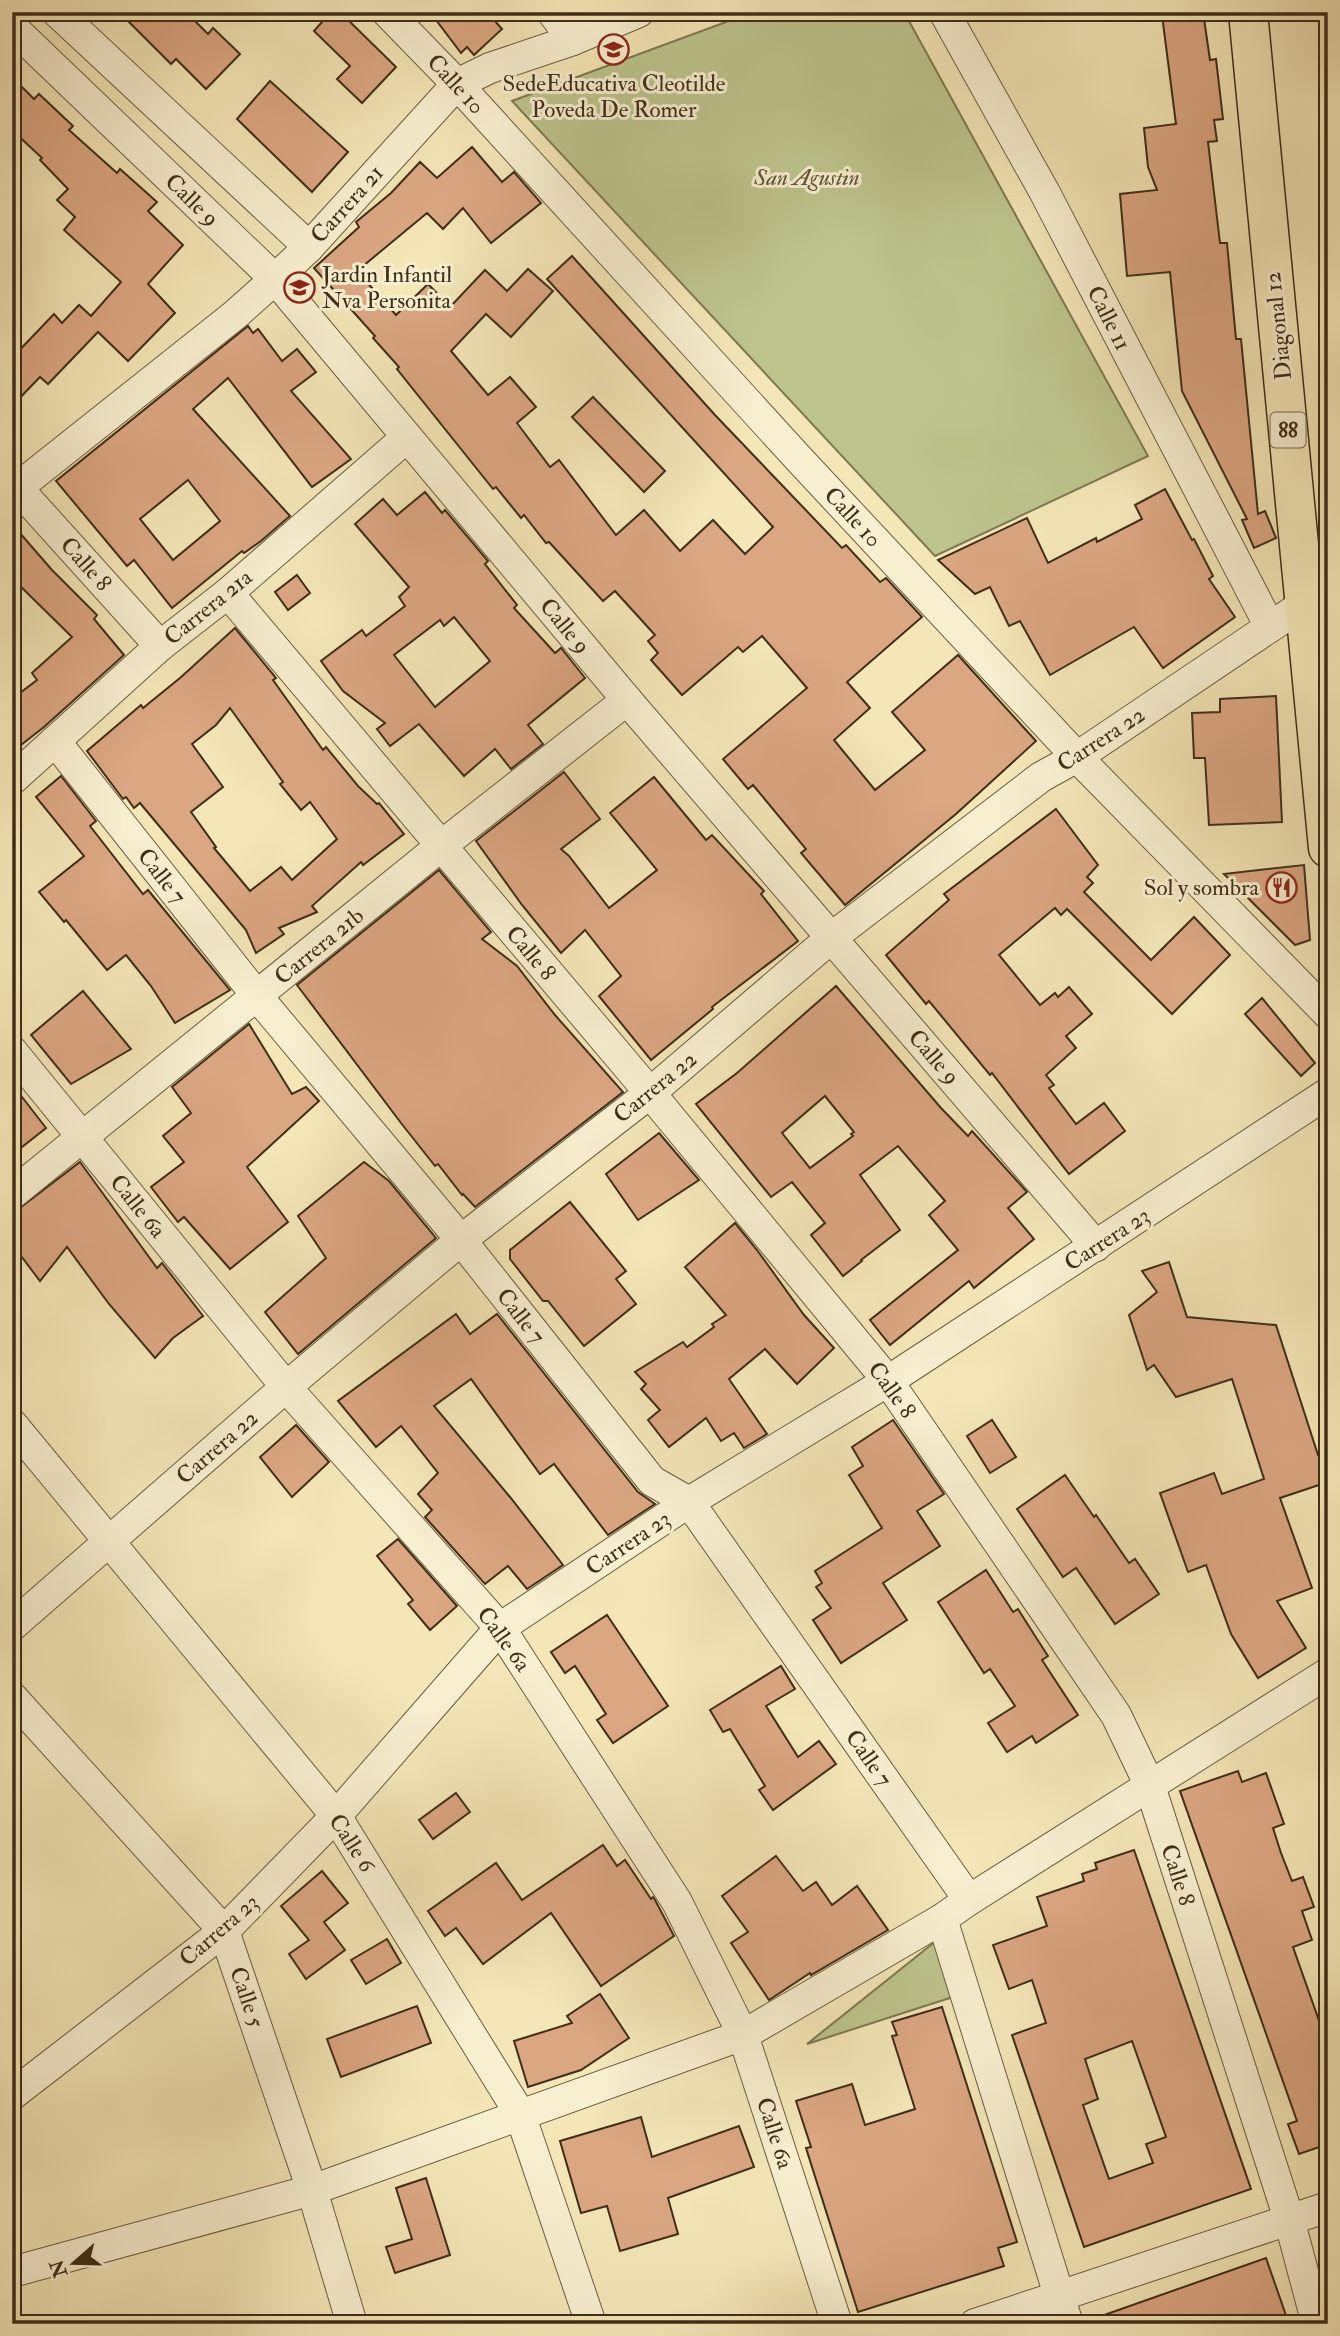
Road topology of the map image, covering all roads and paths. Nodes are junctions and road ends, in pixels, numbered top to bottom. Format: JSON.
{"nodes":[{"id":1,"x":57,"y":12,"type":"edge"},
{"id":2,"x":387,"y":12,"type":"edge"},
{"id":3,"x":552,"y":12,"type":"edge"},
{"id":4,"x":639,"y":12,"type":"edge"},
{"id":5,"x":944,"y":12,"type":"edge"},
{"id":6,"x":1248,"y":12,"type":"edge"},
{"id":7,"x":12,"y":27,"type":"edge"},
{"id":8,"x":573,"y":40,"type":"junction"},
{"id":9,"x":457,"y":84,"type":"junction"},
{"id":10,"x":309,"y":247,"type":"junction"},
{"id":11,"x":275,"y":279,"type":"junction"},
{"id":12,"x":407,"y":437,"type":"junction"},
{"id":13,"x":14,"y":488,"type":"edge"},
{"id":14,"x":228,"y":593,"type":"junction"},
{"id":15,"x":1316,"y":596,"type":"edge"},
{"id":16,"x":1270,"y":627,"type":"junction"},
{"id":17,"x":160,"y":646,"type":"junction"},
{"id":18,"x":627,"y":700,"type":"junction"},
{"id":19,"x":1321,"y":711,"type":"edge"},
{"id":20,"x":55,"y":741,"type":"junction"},
{"id":21,"x":1077,"y":757,"type":"junction"},
{"id":22,"x":12,"y":780,"type":"edge"},
{"id":23,"x":441,"y":846,"type":"junction"},
{"id":24,"x":1328,"y":848,"type":"edge"},
{"id":25,"x":831,"y":938,"type":"junction"},
{"id":26,"x":257,"y":996,"type":"junction"},
{"id":27,"x":1328,"y":1014,"type":"edge"},
{"id":28,"x":12,"y":1051,"type":"edge"},
{"id":29,"x":650,"y":1093,"type":"junction"},
{"id":30,"x":1328,"y":1093,"type":"edge"},
{"id":31,"x":83,"y":1138,"type":"junction"},
{"id":32,"x":12,"y":1194,"type":"edge"},
{"id":33,"x":461,"y":1240,"type":"junction"},
{"id":34,"x":1096,"y":1245,"type":"junction"},
{"id":35,"x":888,"y":1381,"type":"junction"},
{"id":36,"x":286,"y":1387,"type":"junction"},
{"id":37,"x":12,"y":1424,"type":"edge"},
{"id":38,"x":689,"y":1502,"type":"junction"},
{"id":39,"x":109,"y":1541,"type":"junction"},
{"id":40,"x":12,"y":1626,"type":"edge"},
{"id":41,"x":500,"y":1628,"type":"junction"},
{"id":42,"x":1328,"y":1673,"type":"edge"},
{"id":43,"x":12,"y":1697,"type":"edge"},
{"id":44,"x":1150,"y":1786,"type":"junction"},
{"id":45,"x":336,"y":1816,"type":"junction"},
{"id":46,"x":969,"y":1900,"type":"junction"},
{"id":47,"x":942,"y":1919,"type":"junction"},
{"id":48,"x":224,"y":1931,"type":"junction"},
{"id":49,"x":743,"y":2035,"type":"junction"},
{"id":50,"x":16,"y":2085,"type":"edge"},
{"id":51,"x":520,"y":2114,"type":"junction"},
{"id":52,"x":312,"y":2190,"type":"junction"},
{"id":53,"x":1328,"y":2207,"type":"edge"},
{"id":54,"x":1289,"y":2219,"type":"junction"},
{"id":55,"x":12,"y":2272,"type":"edge"},
{"id":56,"x":1059,"y":2295,"type":"junction"},
{"id":57,"x":352,"y":2324,"type":"edge"},
{"id":58,"x":591,"y":2324,"type":"edge"},
{"id":59,"x":837,"y":2324,"type":"edge"},
{"id":60,"x":975,"y":2324,"type":"edge"},
{"id":61,"x":1068,"y":2324,"type":"edge"},
{"id":62,"x":1317,"y":2324,"type":"edge"}],
"edges":[{"from":1,"to":10,"type":"street","name":"Calle 9"},
{"from":2,"to":9,"type":"street","name":"Calle 10"},
{"from":3,"to":8,"type":"street"},
{"from":4,"to":8,"type":"street","name":"Carrera 21"},
{"from":5,"to":16,"type":"street","name":"Calle 11"},
{"from":6,"to":15,"type":"highway","name":"Diagonal 12","number":"88"},
{"from":7,"to":11,"type":"street","name":"Calle 9"},
{"from":8,"to":9,"type":"street","name":"Carrera 21"},
{"from":9,"to":10,"type":"street","name":"Carrera 21"},
{"from":9,"to":21,"type":"street","name":"Calle 10"},
{"from":10,"to":11,"type":"street","name":"Carrera 21"},
{"from":11,"to":12,"type":"street","name":"Calle 9"},
{"from":11,"to":13,"type":"street","name":"Carrera 21"},
{"from":12,"to":14,"type":"street","name":"Carrera 21a"},
{"from":12,"to":18,"type":"street","name":"Calle 9"},
{"from":13,"to":17,"type":"street","name":"Calle 8"},
{"from":14,"to":17,"type":"street","name":"Carrera 21a"},
{"from":14,"to":23,"type":"street","name":"Calle 8"},
{"from":15,"to":16,"type":"street","name":"Carrera 22"},
{"from":15,"to":19,"type":"highway","name":"Diagonal 12","number":"88"},
{"from":16,"to":21,"type":"street","name":"Carrera 22"},
{"from":17,"to":20,"type":"street","name":"Carrera 21a"},
{"from":18,"to":23,"type":"street","name":"Carrera 21b"},
{"from":18,"to":25,"type":"street","name":"Calle 9"},
{"from":19,"to":24,"type":"highway","name":"Diagonal 12","number":"88"},
{"from":20,"to":22,"type":"street","name":"Carrera 21a"},
{"from":20,"to":26,"type":"street","name":"Calle 7"},
{"from":21,"to":25,"type":"street","name":"Carrera 22"},
{"from":21,"to":27,"type":"street","name":"Calle 10"},
{"from":23,"to":26,"type":"street","name":"Carrera 21b"},
{"from":23,"to":29,"type":"street","name":"Calle 8"},
{"from":25,"to":29,"type":"street","name":"Carrera 22"},
{"from":25,"to":34,"type":"street","name":"Calle 9"},
{"from":26,"to":31,"type":"street","name":"Carrera 21b"},
{"from":26,"to":33,"type":"street","name":"Calle 7"},
{"from":28,"to":31,"type":"street","name":"Calle 6a"},
{"from":29,"to":33,"type":"street","name":"Carrera 22"},
{"from":29,"to":35,"type":"street","name":"Calle 8"},
{"from":30,"to":34,"type":"street","name":"Carrera 23"},
{"from":31,"to":32,"type":"street","name":"Carrera 21b"},
{"from":31,"to":36,"type":"street","name":"Calle 6a"},
{"from":33,"to":36,"type":"street","name":"Carrera 22"},
{"from":33,"to":38,"type":"street","name":"Calle 7"},
{"from":34,"to":35,"type":"street","name":"Carrera 23"},
{"from":35,"to":38,"type":"street","name":"Carrera 23"},
{"from":35,"to":44,"type":"street","name":"Calle 8"},
{"from":36,"to":39,"type":"street","name":"Carrera 22"},
{"from":36,"to":41,"type":"street","name":"Calle 6a"},
{"from":37,"to":39,"type":"street","name":"Calle 6"},
{"from":38,"to":41,"type":"street","name":"Carrera 23"},
{"from":38,"to":46,"type":"street","name":"Calle 7"},
{"from":39,"to":40,"type":"street","name":"Carrera 22"},
{"from":39,"to":45,"type":"street","name":"Calle 6"},
{"from":41,"to":45,"type":"street","name":"Carrera 23"},
{"from":41,"to":49,"type":"street","name":"Calle 6a"},
{"from":42,"to":44,"type":"street"},
{"from":43,"to":48,"type":"street","name":"Calle 5"},
{"from":44,"to":46,"type":"street"},
{"from":44,"to":54,"type":"street","name":"Calle 8"},
{"from":45,"to":48,"type":"street","name":"Carrera 23"},
{"from":45,"to":51,"type":"street","name":"Calle 6"},
{"from":46,"to":47,"type":"street"},
{"from":47,"to":49,"type":"street"},
{"from":47,"to":56,"type":"street"},
{"from":48,"to":50,"type":"street","name":"Carrera 23"},
{"from":48,"to":52,"type":"street","name":"Calle 5"},
{"from":49,"to":51,"type":"street"},
{"from":49,"to":59,"type":"street","name":"Calle 6a"},
{"from":51,"to":52,"type":"street"},
{"from":51,"to":58,"type":"street","name":"Calle 6"},
{"from":52,"to":55,"type":"street"},
{"from":52,"to":57,"type":"street","name":"Calle 5"},
{"from":53,"to":54,"type":"street"},
{"from":54,"to":56,"type":"street"},
{"from":54,"to":62,"type":"street","name":"Calle 8"},
{"from":56,"to":60,"type":"street"},
{"from":56,"to":61,"type":"street"}]}
